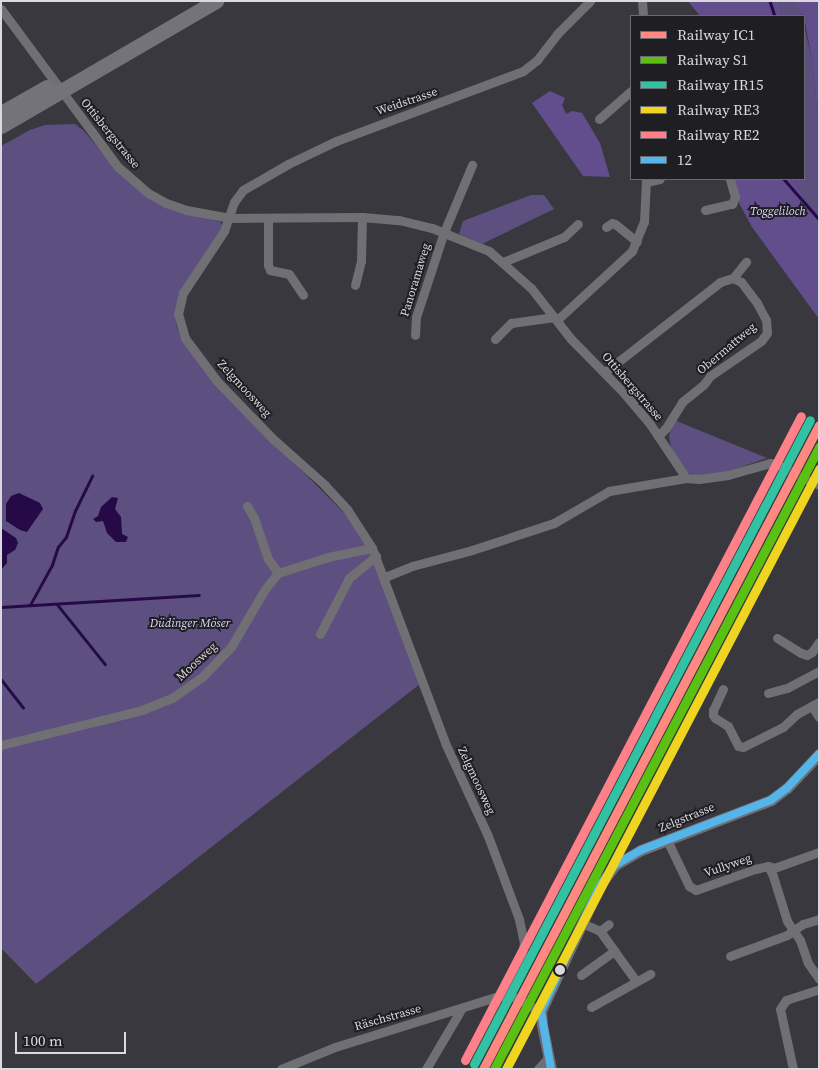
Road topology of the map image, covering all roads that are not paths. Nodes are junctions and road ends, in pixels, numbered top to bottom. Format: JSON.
{"nodes":[{"id":1,"x":195,"y":1,"type":"edge"},
{"id":2,"x":216,"y":1,"type":"edge"},
{"id":3,"x":590,"y":1,"type":"edge"},
{"id":4,"x":642,"y":1,"type":"edge"},
{"id":5,"x":1,"y":9,"type":"edge"},
{"id":6,"x":643,"y":15,"type":"edge"},
{"id":7,"x":630,"y":92,"type":"edge"},
{"id":8,"x":1,"y":113,"type":"edge"},
{"id":9,"x":599,"y":119,"type":"dead end"},
{"id":10,"x":1,"y":126,"type":"edge"},
{"id":11,"x":472,"y":165,"type":"dead end"},
{"id":12,"x":646,"y":180,"type":"edge"},
{"id":13,"x":730,"y":180,"type":"edge"},
{"id":14,"x":705,"y":210,"type":"dead end"},
{"id":15,"x":362,"y":217,"type":"junction"},
{"id":16,"x":230,"y":218,"type":"junction"},
{"id":17,"x":268,"y":218,"type":"junction"},
{"id":18,"x":578,"y":224,"type":"dead end"},
{"id":19,"x":606,"y":227,"type":"dead end"},
{"id":20,"x":444,"y":232,"type":"junction"},
{"id":21,"x":637,"y":242,"type":"junction"},
{"id":22,"x":503,"y":262,"type":"junction"},
{"id":23,"x":746,"y":262,"type":"dead end"},
{"id":24,"x":733,"y":278,"type":"junction"},
{"id":25,"x":355,"y":285,"type":"dead end"},
{"id":26,"x":303,"y":295,"type":"dead end"},
{"id":27,"x":556,"y":319,"type":"junction"},
{"id":28,"x":415,"y":335,"type":"dead end"},
{"id":29,"x":495,"y":339,"type":"dead end"},
{"id":30,"x":605,"y":372,"type":"junction"},
{"id":31,"x":658,"y":436,"type":"junction"},
{"id":32,"x":783,"y":467,"type":"tunnel mouth"},
{"id":33,"x":686,"y":478,"type":"junction"},
{"id":34,"x":808,"y":480,"type":"tunnel mouth"},
{"id":35,"x":819,"y":485,"type":"edge"},
{"id":36,"x":247,"y":506,"type":"dead end"},
{"id":37,"x":374,"y":552,"type":"junction"},
{"id":38,"x":278,"y":573,"type":"junction"},
{"id":39,"x":384,"y":577,"type":"junction"},
{"id":40,"x":320,"y":634,"type":"dead end"},
{"id":41,"x":777,"y":638,"type":"dead end"},
{"id":42,"x":819,"y":642,"type":"edge"},
{"id":43,"x":819,"y":671,"type":"edge"},
{"id":44,"x":723,"y":689,"type":"dead end"},
{"id":45,"x":768,"y":693,"type":"dead end"},
{"id":46,"x":815,"y":704,"type":"edge"},
{"id":47,"x":819,"y":717,"type":"edge"},
{"id":48,"x":1,"y":745,"type":"edge"},
{"id":49,"x":819,"y":754,"type":"edge"},
{"id":50,"x":667,"y":840,"type":"junction"},
{"id":51,"x":819,"y":852,"type":"edge"},
{"id":52,"x":768,"y":866,"type":"junction"},
{"id":53,"x":819,"y":919,"type":"edge"},
{"id":54,"x":582,"y":923,"type":"junction"},
{"id":55,"x":609,"y":924,"type":"dead end"},
{"id":56,"x":794,"y":930,"type":"junction"},
{"id":57,"x":600,"y":931,"type":"junction"},
{"id":58,"x":614,"y":951,"type":"junction"},
{"id":59,"x":730,"y":956,"type":"dead end"},
{"id":60,"x":650,"y":974,"type":"dead end"},
{"id":61,"x":581,"y":975,"type":"dead end"},
{"id":62,"x":819,"y":979,"type":"edge"},
{"id":63,"x":636,"y":982,"type":"junction"},
{"id":64,"x":819,"y":989,"type":"edge"},
{"id":65,"x":504,"y":995,"type":"junction"},
{"id":66,"x":591,"y":1007,"type":"dead end"},
{"id":67,"x":462,"y":1008,"type":"junction"},
{"id":68,"x":541,"y":1011,"type":"junction"},
{"id":69,"x":550,"y":1063,"type":"edge"},
{"id":70,"x":281,"y":1069,"type":"edge"},
{"id":71,"x":426,"y":1069,"type":"edge"},
{"id":72,"x":538,"y":1069,"type":"edge"},
{"id":73,"x":793,"y":1069,"type":"edge"}],
"edges":[{"from":1,"to":8,"type":"highway"},
{"from":2,"to":10,"type":"highway"},
{"from":3,"to":16,"type":"street","name":"Weidstrasse"},
{"from":4,"to":6,"type":"street"},
{"from":5,"to":16,"type":"street","name":"Ottisbergstrasse"},
{"from":7,"to":9,"type":"street"},
{"from":11,"to":20,"type":"street","name":"Panoramaweg"},
{"from":12,"to":21,"type":"street"},
{"from":13,"to":14,"type":"street"},
{"from":15,"to":17,"type":"street","name":"Ottisbergstrasse"},
{"from":15,"to":20,"type":"street","name":"Ottisbergstrasse"},
{"from":15,"to":25,"type":"street"},
{"from":16,"to":17,"type":"street","name":"Ottisbergstrasse"},
{"from":16,"to":37,"type":"street","name":"Zelgmoosweg"},
{"from":17,"to":26,"type":"street"},
{"from":18,"to":22,"type":"street"},
{"from":19,"to":21,"type":"street"},
{"from":20,"to":22,"type":"street","name":"Ottisbergstrasse"},
{"from":20,"to":28,"type":"street","name":"Panoramaweg"},
{"from":21,"to":27,"type":"street"},
{"from":22,"to":27,"type":"street","name":"Ottisbergstrasse"},
{"from":23,"to":24,"type":"street"},
{"from":24,"to":30,"type":"street"},
{"from":24,"to":31,"type":"street","name":"Obermattweg"},
{"from":27,"to":29,"type":"street"},
{"from":27,"to":30,"type":"street","name":"Ottisbergstrasse"},
{"from":30,"to":31,"type":"street","name":"Ottisbergstrasse"},
{"from":31,"to":33,"type":"street","name":"Ottisbergstrasse"},
{"from":32,"to":33,"type":"street"},
{"from":33,"to":39,"type":"street"},
{"from":34,"to":35,"type":"street"},
{"from":36,"to":38,"type":"street"},
{"from":37,"to":38,"type":"street"},
{"from":37,"to":39,"type":"street","name":"Zelgmoosweg"},
{"from":37,"to":40,"type":"street"},
{"from":38,"to":48,"type":"street","name":"Moosweg"},
{"from":39,"to":65,"type":"street","name":"Zelgmoosweg"},
{"from":41,"to":42,"type":"street"},
{"from":43,"to":45,"type":"street"},
{"from":44,"to":46,"type":"street"},
{"from":46,"to":47,"type":"street"},
{"from":49,"to":50,"type":"street","name":"Zelgstrasse"},
{"from":50,"to":52,"type":"street","name":"Vullyweg"},
{"from":50,"to":54,"type":"street","name":"Zelgstrasse"},
{"from":51,"to":52,"type":"street","name":"Vullyweg"},
{"from":52,"to":56,"type":"street","name":"Vullyweg"},
{"from":53,"to":56,"type":"street"},
{"from":54,"to":57,"type":"street"},
{"from":54,"to":68,"type":"street","name":"Zelgstrasse"},
{"from":55,"to":57,"type":"street"},
{"from":56,"to":59,"type":"street"},
{"from":56,"to":62,"type":"street","name":"Vullyweg"},
{"from":57,"to":58,"type":"street"},
{"from":58,"to":61,"type":"street"},
{"from":58,"to":63,"type":"street"},
{"from":60,"to":63,"type":"street"},
{"from":63,"to":66,"type":"street"},
{"from":64,"to":73,"type":"street"},
{"from":65,"to":67,"type":"street","name":"Räschstrasse"},
{"from":65,"to":68,"type":"street"},
{"from":67,"to":70,"type":"street","name":"Räschstrasse"},
{"from":67,"to":71,"type":"street"},
{"from":68,"to":69,"type":"street"},
{"from":69,"to":72,"type":"street"}]}
